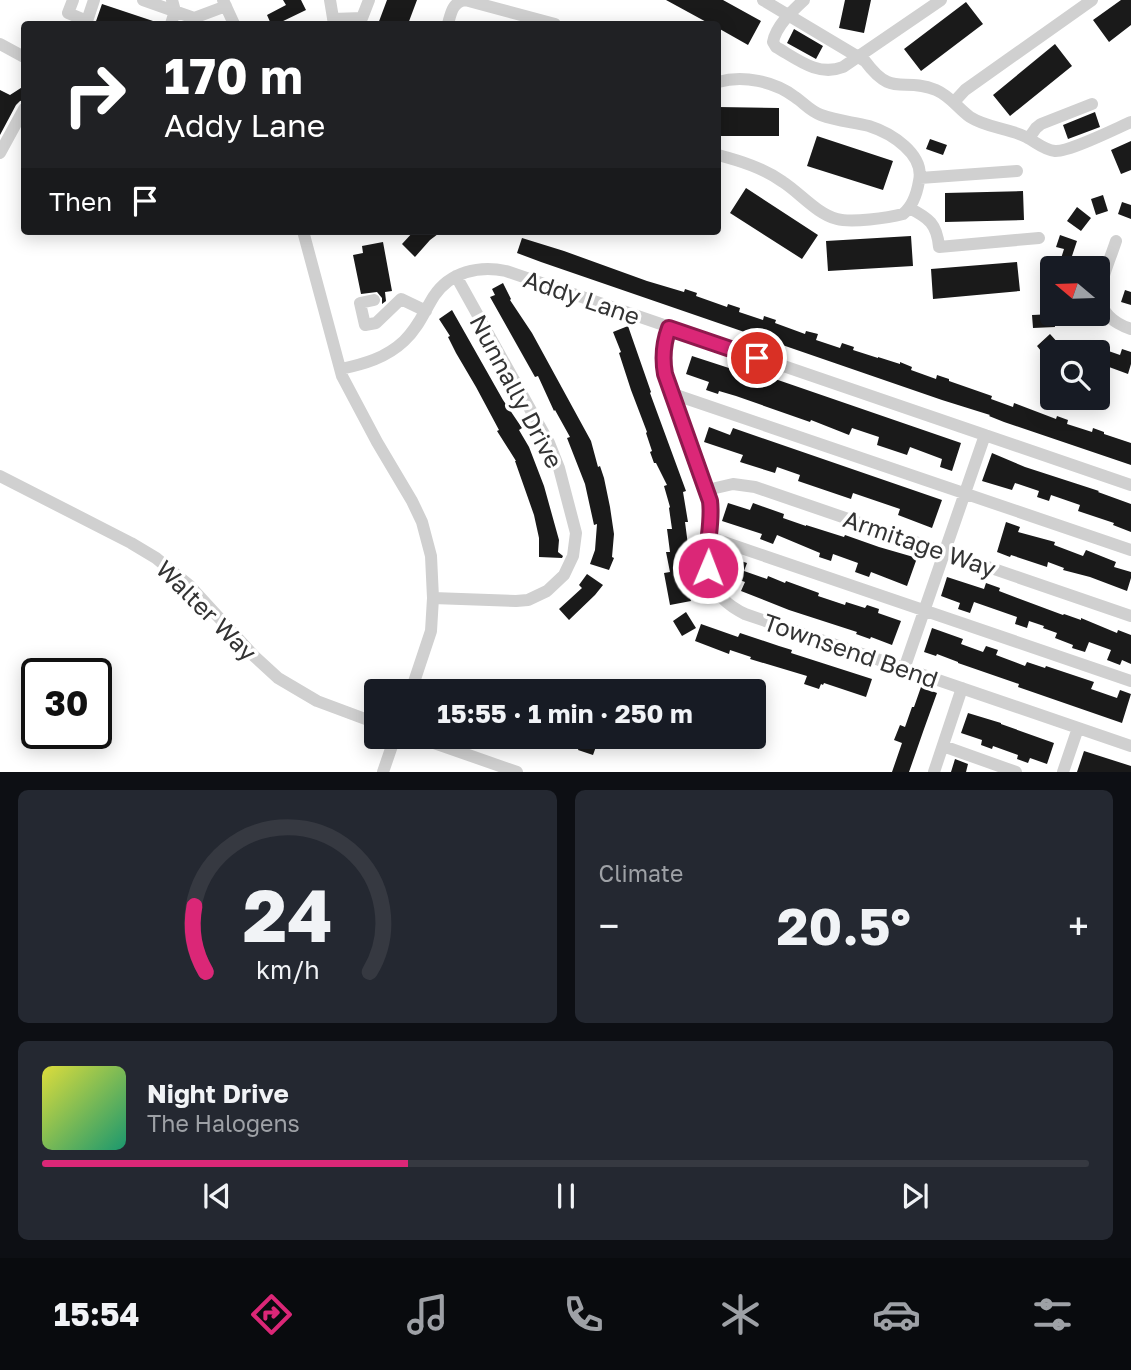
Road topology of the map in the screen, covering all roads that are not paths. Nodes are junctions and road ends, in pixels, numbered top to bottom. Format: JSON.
{"nodes":[{"id":1,"x":72,"y":0,"type":"edge"},
{"id":2,"x":94,"y":0,"type":"edge"},
{"id":3,"x":330,"y":0,"type":"edge"},
{"id":4,"x":369,"y":0,"type":"edge"},
{"id":5,"x":762,"y":0,"type":"edge"},
{"id":6,"x":804,"y":0,"type":"edge"},
{"id":7,"x":941,"y":0,"type":"edge"},
{"id":8,"x":1092,"y":0,"type":"edge"},
{"id":9,"x":149,"y":1,"type":"edge"},
{"id":10,"x":225,"y":3,"type":"edge"},
{"id":11,"x":174,"y":6,"type":"edge"},
{"id":12,"x":789,"y":16,"type":"junction"},
{"id":13,"x":233,"y":21,"type":"edge"},
{"id":14,"x":333,"y":21,"type":"edge"},
{"id":15,"x":340,"y":21,"type":"edge"},
{"id":16,"x":449,"y":21,"type":"edge"},
{"id":17,"x":544,"y":21,"type":"edge"},
{"id":18,"x":0,"y":44,"type":"edge"},
{"id":19,"x":21,"y":55,"type":"edge"},
{"id":20,"x":859,"y":57,"type":"junction"},
{"id":21,"x":721,"y":82,"type":"edge"},
{"id":22,"x":954,"y":102,"type":"junction"},
{"id":23,"x":1091,"y":104,"type":"dead end"},
{"id":24,"x":21,"y":114,"type":"edge"},
{"id":25,"x":1131,"y":122,"type":"edge"},
{"id":26,"x":1029,"y":138,"type":"junction"},
{"id":27,"x":0,"y":153,"type":"edge"},
{"id":28,"x":721,"y":156,"type":"edge"},
{"id":29,"x":1017,"y":171,"type":"dead end"},
{"id":30,"x":920,"y":178,"type":"junction"},
{"id":31,"x":909,"y":208,"type":"junction"},
{"id":32,"x":304,"y":235,"type":"edge"},
{"id":33,"x":1040,"y":238,"type":"dead end"},
{"id":34,"x":1116,"y":241,"type":"dead end"},
{"id":35,"x":456,"y":276,"type":"junction"},
{"id":36,"x":401,"y":299,"type":"junction"},
{"id":37,"x":426,"y":311,"type":"junction"},
{"id":38,"x":669,"y":328,"type":"junction"},
{"id":39,"x":1131,"y":328,"type":"edge"},
{"id":40,"x":341,"y":369,"type":"junction"},
{"id":41,"x":673,"y":394,"type":"junction"},
{"id":42,"x":985,"y":435,"type":"junction"},
{"id":43,"x":0,"y":476,"type":"edge"},
{"id":44,"x":1131,"y":485,"type":"edge"},
{"id":45,"x":707,"y":489,"type":"junction"},
{"id":46,"x":965,"y":493,"type":"junction"},
{"id":47,"x":709,"y":537,"type":"junction"},
{"id":48,"x":1131,"y":550,"type":"edge"},
{"id":49,"x":944,"y":552,"type":"junction"},
{"id":50,"x":433,"y":598,"type":"junction"},
{"id":51,"x":925,"y":611,"type":"junction"},
{"id":52,"x":1131,"y":616,"type":"edge"},
{"id":53,"x":904,"y":669,"type":"junction"},
{"id":54,"x":415,"y":679,"type":"edge"},
{"id":55,"x":1131,"y":681,"type":"edge"},
{"id":56,"x":962,"y":688,"type":"junction"},
{"id":57,"x":364,"y":719,"type":"edge"},
{"id":58,"x":1078,"y":728,"type":"junction"},
{"id":59,"x":943,"y":746,"type":"junction"},
{"id":60,"x":1131,"y":746,"type":"edge"},
{"id":61,"x":391,"y":749,"type":"edge"},
{"id":62,"x":451,"y":749,"type":"edge"},
{"id":63,"x":998,"y":769,"type":"edge"},
{"id":64,"x":383,"y":772,"type":"edge"},
{"id":65,"x":517,"y":772,"type":"edge"},
{"id":66,"x":934,"y":772,"type":"edge"},
{"id":67,"x":1016,"y":772,"type":"edge"},
{"id":68,"x":1063,"y":772,"type":"edge"}],
"edges":[{"from":1,"to":2,"type":"street"},
{"from":3,"to":14,"type":"street"},
{"from":4,"to":15,"type":"street"},
{"from":5,"to":12,"type":"street"},
{"from":6,"to":12,"type":"street"},
{"from":7,"to":20,"type":"street"},
{"from":8,"to":22,"type":"street"},
{"from":9,"to":11,"type":"street"},
{"from":10,"to":11,"type":"street"},
{"from":10,"to":13,"type":"street"},
{"from":12,"to":20,"type":"street"},
{"from":12,"to":20,"type":"street"},
{"from":16,"to":17,"type":"street"},
{"from":18,"to":19,"type":"street"},
{"from":20,"to":22,"type":"street"},
{"from":21,"to":30,"type":"street"},
{"from":22,"to":26,"type":"street"},
{"from":23,"to":26,"type":"street"},
{"from":24,"to":27,"type":"street"},
{"from":25,"to":26,"type":"street"},
{"from":28,"to":31,"type":"street"},
{"from":29,"to":30,"type":"street"},
{"from":30,"to":31,"type":"street"},
{"from":31,"to":33,"type":"street"},
{"from":32,"to":40,"type":"street"},
{"from":34,"to":39,"type":"street"},
{"from":35,"to":37,"type":"street"},
{"from":35,"to":38,"type":"street","name":"Addy Lane"},
{"from":35,"to":50,"type":"street","name":"Nunnally Drive"},
{"from":36,"to":36,"type":"street"},
{"from":36,"to":37,"type":"street"},
{"from":37,"to":40,"type":"street"},
{"from":38,"to":41,"type":"street","name":"Townsend Bend"},
{"from":38,"to":42,"type":"street","name":"Addy Lane"},
{"from":40,"to":50,"type":"street"},
{"from":41,"to":45,"type":"street","name":"Townsend Bend"},
{"from":41,"to":46,"type":"street"},
{"from":42,"to":44,"type":"street","name":"Addy Lane"},
{"from":42,"to":46,"type":"street"},
{"from":43,"to":57,"type":"street","name":"Walter Way"},
{"from":45,"to":47,"type":"street","name":"Townsend Bend"},
{"from":45,"to":49,"type":"street","name":"Armitage Way"},
{"from":46,"to":48,"type":"street"},
{"from":46,"to":49,"type":"street"},
{"from":47,"to":51,"type":"street"},
{"from":47,"to":53,"type":"street","name":"Townsend Bend"},
{"from":49,"to":51,"type":"street"},
{"from":49,"to":52,"type":"street","name":"Armitage Way"},
{"from":50,"to":54,"type":"street"},
{"from":51,"to":53,"type":"street"},
{"from":51,"to":55,"type":"street"},
{"from":53,"to":56,"type":"street","name":"Townsend Bend"},
{"from":56,"to":58,"type":"street","name":"Townsend Bend"},
{"from":56,"to":59,"type":"street"},
{"from":58,"to":60,"type":"street","name":"Townsend Bend"},
{"from":58,"to":68,"type":"street"},
{"from":59,"to":63,"type":"street"},
{"from":59,"to":66,"type":"street"},
{"from":61,"to":64,"type":"street"},
{"from":62,"to":65,"type":"street"},
{"from":63,"to":67,"type":"street"}]}
